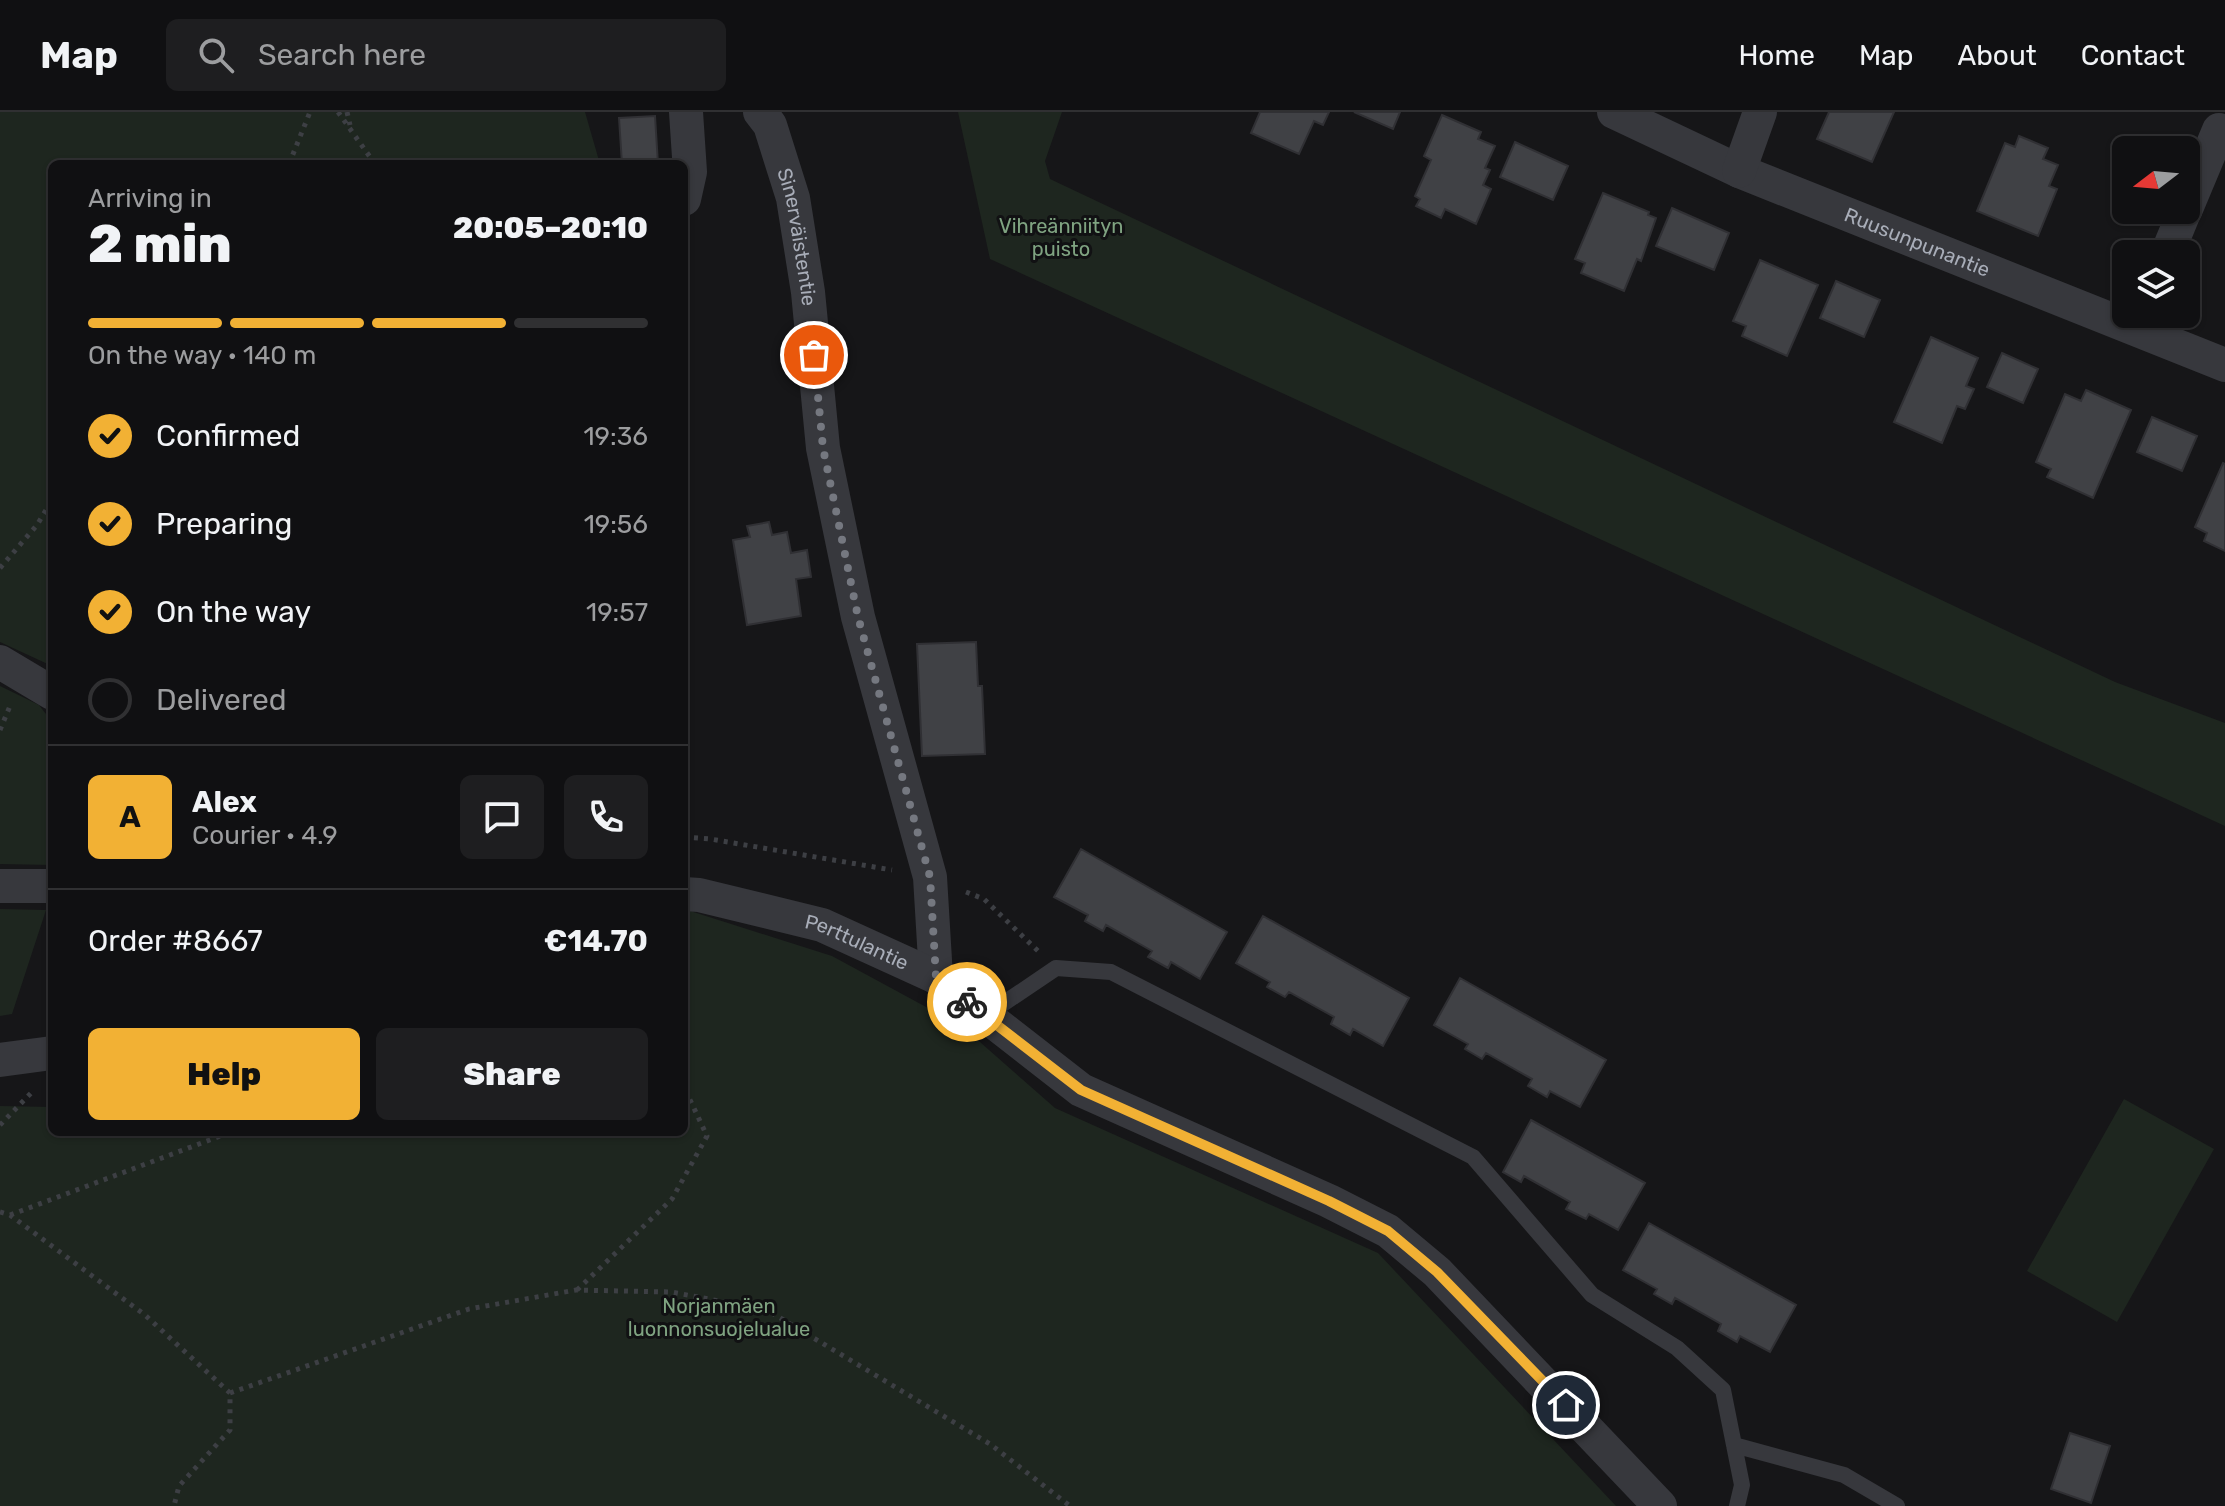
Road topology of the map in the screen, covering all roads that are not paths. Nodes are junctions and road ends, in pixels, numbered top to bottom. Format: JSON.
{"nodes":[{"id":1,"x":686,"y":112,"type":"edge"},
{"id":2,"x":760,"y":112,"type":"edge"},
{"id":3,"x":1614,"y":112,"type":"edge"},
{"id":4,"x":1760,"y":112,"type":"edge"},
{"id":5,"x":2219,"y":130,"type":"dead end"},
{"id":6,"x":1739,"y":171,"type":"junction"},
{"id":7,"x":2200,"y":175,"type":"edge"},
{"id":8,"x":688,"y":181,"type":"edge"},
{"id":9,"x":2112,"y":311,"type":"edge"},
{"id":10,"x":2153,"y":328,"type":"edge"},
{"id":11,"x":2225,"y":365,"type":"edge"},
{"id":12,"x":0,"y":662,"type":"edge"},
{"id":13,"x":48,"y":691,"type":"edge"},
{"id":14,"x":0,"y":886,"type":"edge"},
{"id":15,"x":48,"y":886,"type":"edge"},
{"id":16,"x":688,"y":894,"type":"edge"},
{"id":17,"x":936,"y":977,"type":"junction"},
{"id":18,"x":984,"y":1016,"type":"junction"},
{"id":19,"x":0,"y":1060,"type":"edge"},
{"id":20,"x":47,"y":1067,"type":"edge"},
{"id":21,"x":1734,"y":1445,"type":"junction"},
{"id":22,"x":1660,"y":1506,"type":"edge"},
{"id":23,"x":1737,"y":1506,"type":"edge"},
{"id":24,"x":1897,"y":1506,"type":"edge"}],
"edges":[{"from":1,"to":8,"type":"street"},
{"from":2,"to":17,"type":"street","name":"Sinerväistentie"},
{"from":3,"to":6,"type":"street","name":"Ruusunpunantie"},
{"from":4,"to":6,"type":"street"},
{"from":5,"to":7,"type":"street"},
{"from":6,"to":9,"type":"street","name":"Ruusunpunantie"},
{"from":10,"to":11,"type":"street","name":"Ruusunpunantie"},
{"from":12,"to":13,"type":"street"},
{"from":14,"to":15,"type":"street"},
{"from":16,"to":17,"type":"street","name":"Perttulantie"},
{"from":17,"to":18,"type":"street","name":"Perttulantie"},
{"from":18,"to":21,"type":"lane"},
{"from":18,"to":22,"type":"street","name":"Perttulantie"},
{"from":19,"to":20,"type":"street"},
{"from":21,"to":23,"type":"lane"},
{"from":21,"to":24,"type":"lane"}]}
